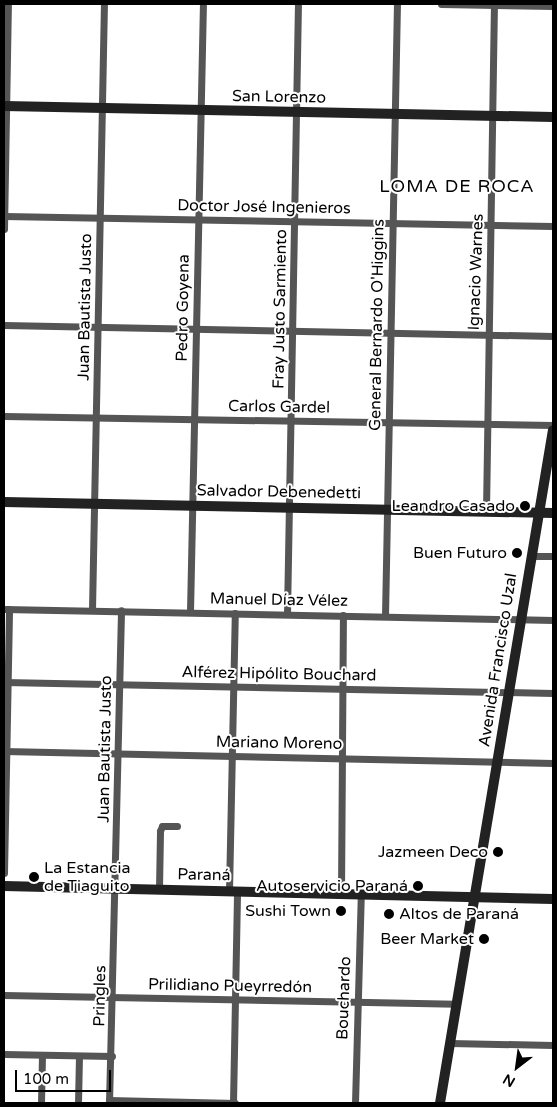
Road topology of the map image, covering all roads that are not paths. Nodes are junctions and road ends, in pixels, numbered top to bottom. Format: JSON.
{"nodes":[{"id":1,"x":8,"y":4,"type":"edge"},
{"id":2,"x":104,"y":4,"type":"edge"},
{"id":3,"x":203,"y":4,"type":"edge"},
{"id":4,"x":298,"y":4,"type":"edge"},
{"id":5,"x":397,"y":4,"type":"edge"},
{"id":6,"x":441,"y":4,"type":"edge"},
{"id":7,"x":494,"y":4,"type":"edge"},
{"id":8,"x":553,"y":6,"type":"edge"},
{"id":9,"x":5,"y":106,"type":"edge"},
{"id":10,"x":103,"y":109,"type":"junction"},
{"id":11,"x":200,"y":110,"type":"junction"},
{"id":12,"x":296,"y":112,"type":"junction"},
{"id":13,"x":395,"y":114,"type":"junction"},
{"id":14,"x":493,"y":116,"type":"junction"},
{"id":15,"x":553,"y":117,"type":"edge"},
{"id":16,"x":4,"y":216,"type":"edge"},
{"id":17,"x":100,"y":217,"type":"junction"},
{"id":18,"x":198,"y":219,"type":"junction"},
{"id":19,"x":295,"y":222,"type":"junction"},
{"id":20,"x":393,"y":223,"type":"junction"},
{"id":21,"x":492,"y":224,"type":"junction"},
{"id":22,"x":553,"y":226,"type":"edge"},
{"id":23,"x":4,"y":229,"type":"edge"},
{"id":24,"x":4,"y":325,"type":"edge"},
{"id":25,"x":98,"y":329,"type":"junction"},
{"id":26,"x":196,"y":329,"type":"junction"},
{"id":27,"x":292,"y":331,"type":"junction"},
{"id":28,"x":390,"y":333,"type":"junction"},
{"id":29,"x":488,"y":335,"type":"junction"},
{"id":30,"x":553,"y":336,"type":"edge"},
{"id":31,"x":4,"y":416,"type":"edge"},
{"id":32,"x":96,"y":416,"type":"junction"},
{"id":33,"x":194,"y":418,"type":"junction"},
{"id":34,"x":291,"y":421,"type":"junction"},
{"id":35,"x":389,"y":423,"type":"junction"},
{"id":36,"x":486,"y":424,"type":"junction"},
{"id":37,"x":553,"y":425,"type":"edge"},
{"id":38,"x":553,"y":430,"type":"edge"},
{"id":39,"x":4,"y":502,"type":"edge"},
{"id":40,"x":95,"y":504,"type":"junction"},
{"id":41,"x":192,"y":506,"type":"junction"},
{"id":42,"x":290,"y":508,"type":"junction"},
{"id":43,"x":387,"y":509,"type":"junction"},
{"id":44,"x":486,"y":511,"type":"junction"},
{"id":45,"x":537,"y":512,"type":"junction"},
{"id":46,"x":553,"y":513,"type":"edge"},
{"id":47,"x":530,"y":556,"type":"junction"},
{"id":48,"x":553,"y":556,"type":"edge"},
{"id":49,"x":6,"y":609,"type":"edge"},
{"id":50,"x":92,"y":610,"type":"junction"},
{"id":51,"x":121,"y":610,"type":"junction"},
{"id":52,"x":190,"y":612,"type":"junction"},
{"id":53,"x":235,"y":613,"type":"junction"},
{"id":54,"x":287,"y":614,"type":"junction"},
{"id":55,"x":343,"y":615,"type":"junction"},
{"id":56,"x":385,"y":616,"type":"junction"},
{"id":57,"x":519,"y":619,"type":"junction"},
{"id":58,"x":553,"y":620,"type":"edge"},
{"id":59,"x":5,"y":682,"type":"edge"},
{"id":60,"x":120,"y":684,"type":"junction"},
{"id":61,"x":233,"y":686,"type":"junction"},
{"id":62,"x":343,"y":688,"type":"junction"},
{"id":63,"x":508,"y":692,"type":"junction"},
{"id":64,"x":553,"y":693,"type":"edge"},
{"id":65,"x":5,"y":751,"type":"edge"},
{"id":66,"x":118,"y":754,"type":"junction"},
{"id":67,"x":233,"y":756,"type":"junction"},
{"id":68,"x":342,"y":758,"type":"junction"},
{"id":69,"x":497,"y":761,"type":"junction"},
{"id":70,"x":553,"y":763,"type":"edge"},
{"id":71,"x":177,"y":826,"type":"dead end"},
{"id":72,"x":4,"y":873,"type":"edge"},
{"id":73,"x":4,"y":886,"type":"edge"},
{"id":74,"x":116,"y":889,"type":"junction"},
{"id":75,"x":159,"y":889,"type":"junction"},
{"id":76,"x":233,"y":891,"type":"junction"},
{"id":77,"x":341,"y":893,"type":"junction"},
{"id":78,"x":361,"y":893,"type":"junction"},
{"id":79,"x":474,"y":896,"type":"junction"},
{"id":80,"x":553,"y":899,"type":"edge"},
{"id":81,"x":4,"y":995,"type":"edge"},
{"id":82,"x":114,"y":997,"type":"junction"},
{"id":83,"x":234,"y":1000,"type":"junction"},
{"id":84,"x":358,"y":1002,"type":"junction"},
{"id":85,"x":455,"y":1004,"type":"junction"},
{"id":86,"x":450,"y":1042,"type":"junction"},
{"id":87,"x":553,"y":1045,"type":"edge"},
{"id":88,"x":4,"y":1054,"type":"edge"},
{"id":89,"x":42,"y":1055,"type":"junction"},
{"id":90,"x":79,"y":1056,"type":"junction"},
{"id":91,"x":112,"y":1056,"type":"junction"},
{"id":92,"x":109,"y":1102,"type":"edge"},
{"id":93,"x":41,"y":1103,"type":"edge"},
{"id":94,"x":78,"y":1103,"type":"edge"},
{"id":95,"x":234,"y":1103,"type":"edge"},
{"id":96,"x":354,"y":1103,"type":"edge"},
{"id":97,"x":440,"y":1103,"type":"edge"}],
"edges":[{"from":1,"to":9,"type":"street"},
{"from":2,"to":10,"type":"street","name":"Juan Bautista Justo"},
{"from":3,"to":11,"type":"street","name":"Pedro Goyena"},
{"from":4,"to":12,"type":"street","name":"Fray Justo Sarmiento"},
{"from":5,"to":13,"type":"street","name":"General Bernardo O'Higgins"},
{"from":6,"to":7,"type":"street"},
{"from":7,"to":8,"type":"street"},
{"from":7,"to":14,"type":"street","name":"Ignacio Warnes"},
{"from":9,"to":10,"type":"street","name":"San Lorenzo"},
{"from":9,"to":16,"type":"street"},
{"from":10,"to":11,"type":"street","name":"San Lorenzo"},
{"from":10,"to":17,"type":"street","name":"Juan Bautista Justo"},
{"from":11,"to":12,"type":"street","name":"San Lorenzo"},
{"from":11,"to":18,"type":"street","name":"Pedro Goyena"},
{"from":12,"to":13,"type":"street","name":"San Lorenzo"},
{"from":12,"to":19,"type":"street","name":"Fray Justo Sarmiento"},
{"from":13,"to":14,"type":"street","name":"San Lorenzo"},
{"from":13,"to":20,"type":"street","name":"General Bernardo O'Higgins"},
{"from":14,"to":15,"type":"street","name":"San Lorenzo"},
{"from":14,"to":21,"type":"street","name":"Ignacio Warnes"},
{"from":16,"to":17,"type":"street","name":"Doctor José Ingenieros"},
{"from":16,"to":23,"type":"street"},
{"from":17,"to":18,"type":"street","name":"Doctor José Ingenieros"},
{"from":17,"to":25,"type":"street","name":"Juan Bautista Justo"},
{"from":18,"to":19,"type":"street","name":"Doctor José Ingenieros"},
{"from":18,"to":26,"type":"street","name":"Pedro Goyena"},
{"from":19,"to":20,"type":"street","name":"Doctor José Ingenieros"},
{"from":19,"to":27,"type":"street","name":"Fray Justo Sarmiento"},
{"from":20,"to":21,"type":"street","name":"Doctor José Ingenieros"},
{"from":20,"to":28,"type":"street","name":"General Bernardo O'Higgins"},
{"from":21,"to":22,"type":"street","name":"Doctor José Ingenieros"},
{"from":21,"to":29,"type":"street","name":"Ignacio Warnes"},
{"from":24,"to":25,"type":"street"},
{"from":25,"to":26,"type":"street"},
{"from":25,"to":32,"type":"street","name":"Juan Bautista Justo"},
{"from":26,"to":27,"type":"street"},
{"from":26,"to":33,"type":"street","name":"Pedro Goyena"},
{"from":27,"to":28,"type":"street"},
{"from":27,"to":34,"type":"street","name":"Fray Justo Sarmiento"},
{"from":28,"to":29,"type":"street"},
{"from":28,"to":35,"type":"street","name":"General Bernardo O'Higgins"},
{"from":29,"to":30,"type":"street"},
{"from":29,"to":36,"type":"street","name":"Ignacio Warnes"},
{"from":31,"to":32,"type":"street","name":"Carlos Gardel"},
{"from":32,"to":33,"type":"street","name":"Carlos Gardel"},
{"from":32,"to":40,"type":"street","name":"Juan Bautista Justo"},
{"from":33,"to":34,"type":"street","name":"Carlos Gardel"},
{"from":33,"to":41,"type":"street","name":"Pedro Goyena"},
{"from":34,"to":35,"type":"street","name":"Carlos Gardel"},
{"from":34,"to":42,"type":"street","name":"Fray Justo Sarmiento"},
{"from":35,"to":36,"type":"street","name":"Carlos Gardel"},
{"from":35,"to":43,"type":"street","name":"General Bernardo O'Higgins"},
{"from":36,"to":37,"type":"street","name":"Carlos Gardel"},
{"from":36,"to":44,"type":"street","name":"Ignacio Warnes"},
{"from":38,"to":45,"type":"street","name":"Avenida Francisco Uzal"},
{"from":39,"to":40,"type":"street","name":"Salvador Debenedetti"},
{"from":40,"to":41,"type":"street","name":"Salvador Debenedetti"},
{"from":40,"to":50,"type":"street","name":"Juan Bautista Justo"},
{"from":41,"to":42,"type":"street","name":"Salvador Debenedetti"},
{"from":41,"to":52,"type":"street","name":"Pedro Goyena"},
{"from":42,"to":43,"type":"street","name":"Salvador Debenedetti"},
{"from":42,"to":54,"type":"street","name":"Fray Justo Sarmiento"},
{"from":43,"to":44,"type":"street","name":"Salvador Debenedetti"},
{"from":43,"to":56,"type":"street","name":"General Bernardo O'Higgins"},
{"from":44,"to":45,"type":"street","name":"Salvador Debenedetti"},
{"from":45,"to":46,"type":"street","name":"Salvador Debenedetti"},
{"from":45,"to":47,"type":"street","name":"Avenida Francisco Uzal"},
{"from":47,"to":48,"type":"street"},
{"from":47,"to":57,"type":"street","name":"Avenida Francisco Uzal"},
{"from":49,"to":50,"type":"street","name":"Manuel Díaz Vélez"},
{"from":49,"to":59,"type":"street"},
{"from":50,"to":51,"type":"street","name":"Manuel Díaz Vélez"},
{"from":51,"to":52,"type":"street","name":"Manuel Díaz Vélez"},
{"from":51,"to":60,"type":"street","name":"Juan Bautista Justo"},
{"from":52,"to":53,"type":"street","name":"Manuel Díaz Vélez"},
{"from":53,"to":54,"type":"street","name":"Manuel Díaz Vélez"},
{"from":53,"to":61,"type":"street"},
{"from":54,"to":55,"type":"street","name":"Manuel Díaz Vélez"},
{"from":55,"to":56,"type":"street","name":"Manuel Díaz Vélez"},
{"from":55,"to":62,"type":"street"},
{"from":56,"to":57,"type":"street","name":"Manuel Díaz Vélez"},
{"from":57,"to":58,"type":"street","name":"Manuel Díaz Vélez"},
{"from":57,"to":63,"type":"street","name":"Avenida Francisco Uzal"},
{"from":59,"to":60,"type":"street","name":"Alférez Hipólito Bouchard"},
{"from":59,"to":65,"type":"street"},
{"from":60,"to":61,"type":"street","name":"Alférez Hipólito Bouchard"},
{"from":60,"to":66,"type":"street","name":"Juan Bautista Justo"},
{"from":61,"to":62,"type":"street","name":"Alférez Hipólito Bouchard"},
{"from":61,"to":67,"type":"street"},
{"from":62,"to":63,"type":"street","name":"Alférez Hipólito Bouchard"},
{"from":62,"to":68,"type":"street"},
{"from":63,"to":64,"type":"street","name":"Alférez Hipólito Bouchard"},
{"from":63,"to":69,"type":"street","name":"Avenida Francisco Uzal"},
{"from":65,"to":66,"type":"street","name":"Mariano Moreno"},
{"from":65,"to":72,"type":"street"},
{"from":66,"to":67,"type":"street","name":"Mariano Moreno"},
{"from":66,"to":74,"type":"street","name":"Juan Bautista Justo"},
{"from":67,"to":68,"type":"street","name":"Mariano Moreno"},
{"from":67,"to":76,"type":"street"},
{"from":68,"to":69,"type":"street","name":"Mariano Moreno"},
{"from":68,"to":77,"type":"street"},
{"from":69,"to":70,"type":"street","name":"Mariano Moreno"},
{"from":69,"to":79,"type":"street","name":"Avenida Francisco Uzal"},
{"from":71,"to":75,"type":"street"},
{"from":73,"to":74,"type":"street","name":"Paraná"},
{"from":74,"to":75,"type":"street","name":"Paraná"},
{"from":74,"to":82,"type":"street","name":"Pringles"},
{"from":75,"to":76,"type":"street","name":"Paraná"},
{"from":76,"to":77,"type":"street","name":"Paraná"},
{"from":76,"to":83,"type":"street"},
{"from":77,"to":78,"type":"street","name":"Paraná"},
{"from":78,"to":79,"type":"street","name":"Paraná"},
{"from":78,"to":84,"type":"street","name":"Bouchardo"},
{"from":79,"to":80,"type":"street","name":"Paraná"},
{"from":79,"to":85,"type":"street","name":"Avenida Francisco Uzal"},
{"from":81,"to":82,"type":"street","name":"Prilidiano Pueyrredón"},
{"from":82,"to":83,"type":"street","name":"Prilidiano Pueyrredón"},
{"from":82,"to":91,"type":"street","name":"Pringles"},
{"from":83,"to":84,"type":"street","name":"Prilidiano Pueyrredón"},
{"from":83,"to":95,"type":"street"},
{"from":84,"to":85,"type":"street","name":"Prilidiano Pueyrredón"},
{"from":84,"to":96,"type":"street","name":"Bouchardo"},
{"from":85,"to":86,"type":"street","name":"Avenida Francisco Uzal"},
{"from":86,"to":87,"type":"street"},
{"from":86,"to":97,"type":"street","name":"Avenida Francisco Uzal"},
{"from":88,"to":89,"type":"street"},
{"from":89,"to":90,"type":"street"},
{"from":89,"to":93,"type":"street"},
{"from":90,"to":91,"type":"street"},
{"from":90,"to":94,"type":"street"},
{"from":91,"to":92,"type":"street","name":"Pringles"},
{"from":92,"to":95,"type":"street"}]}
